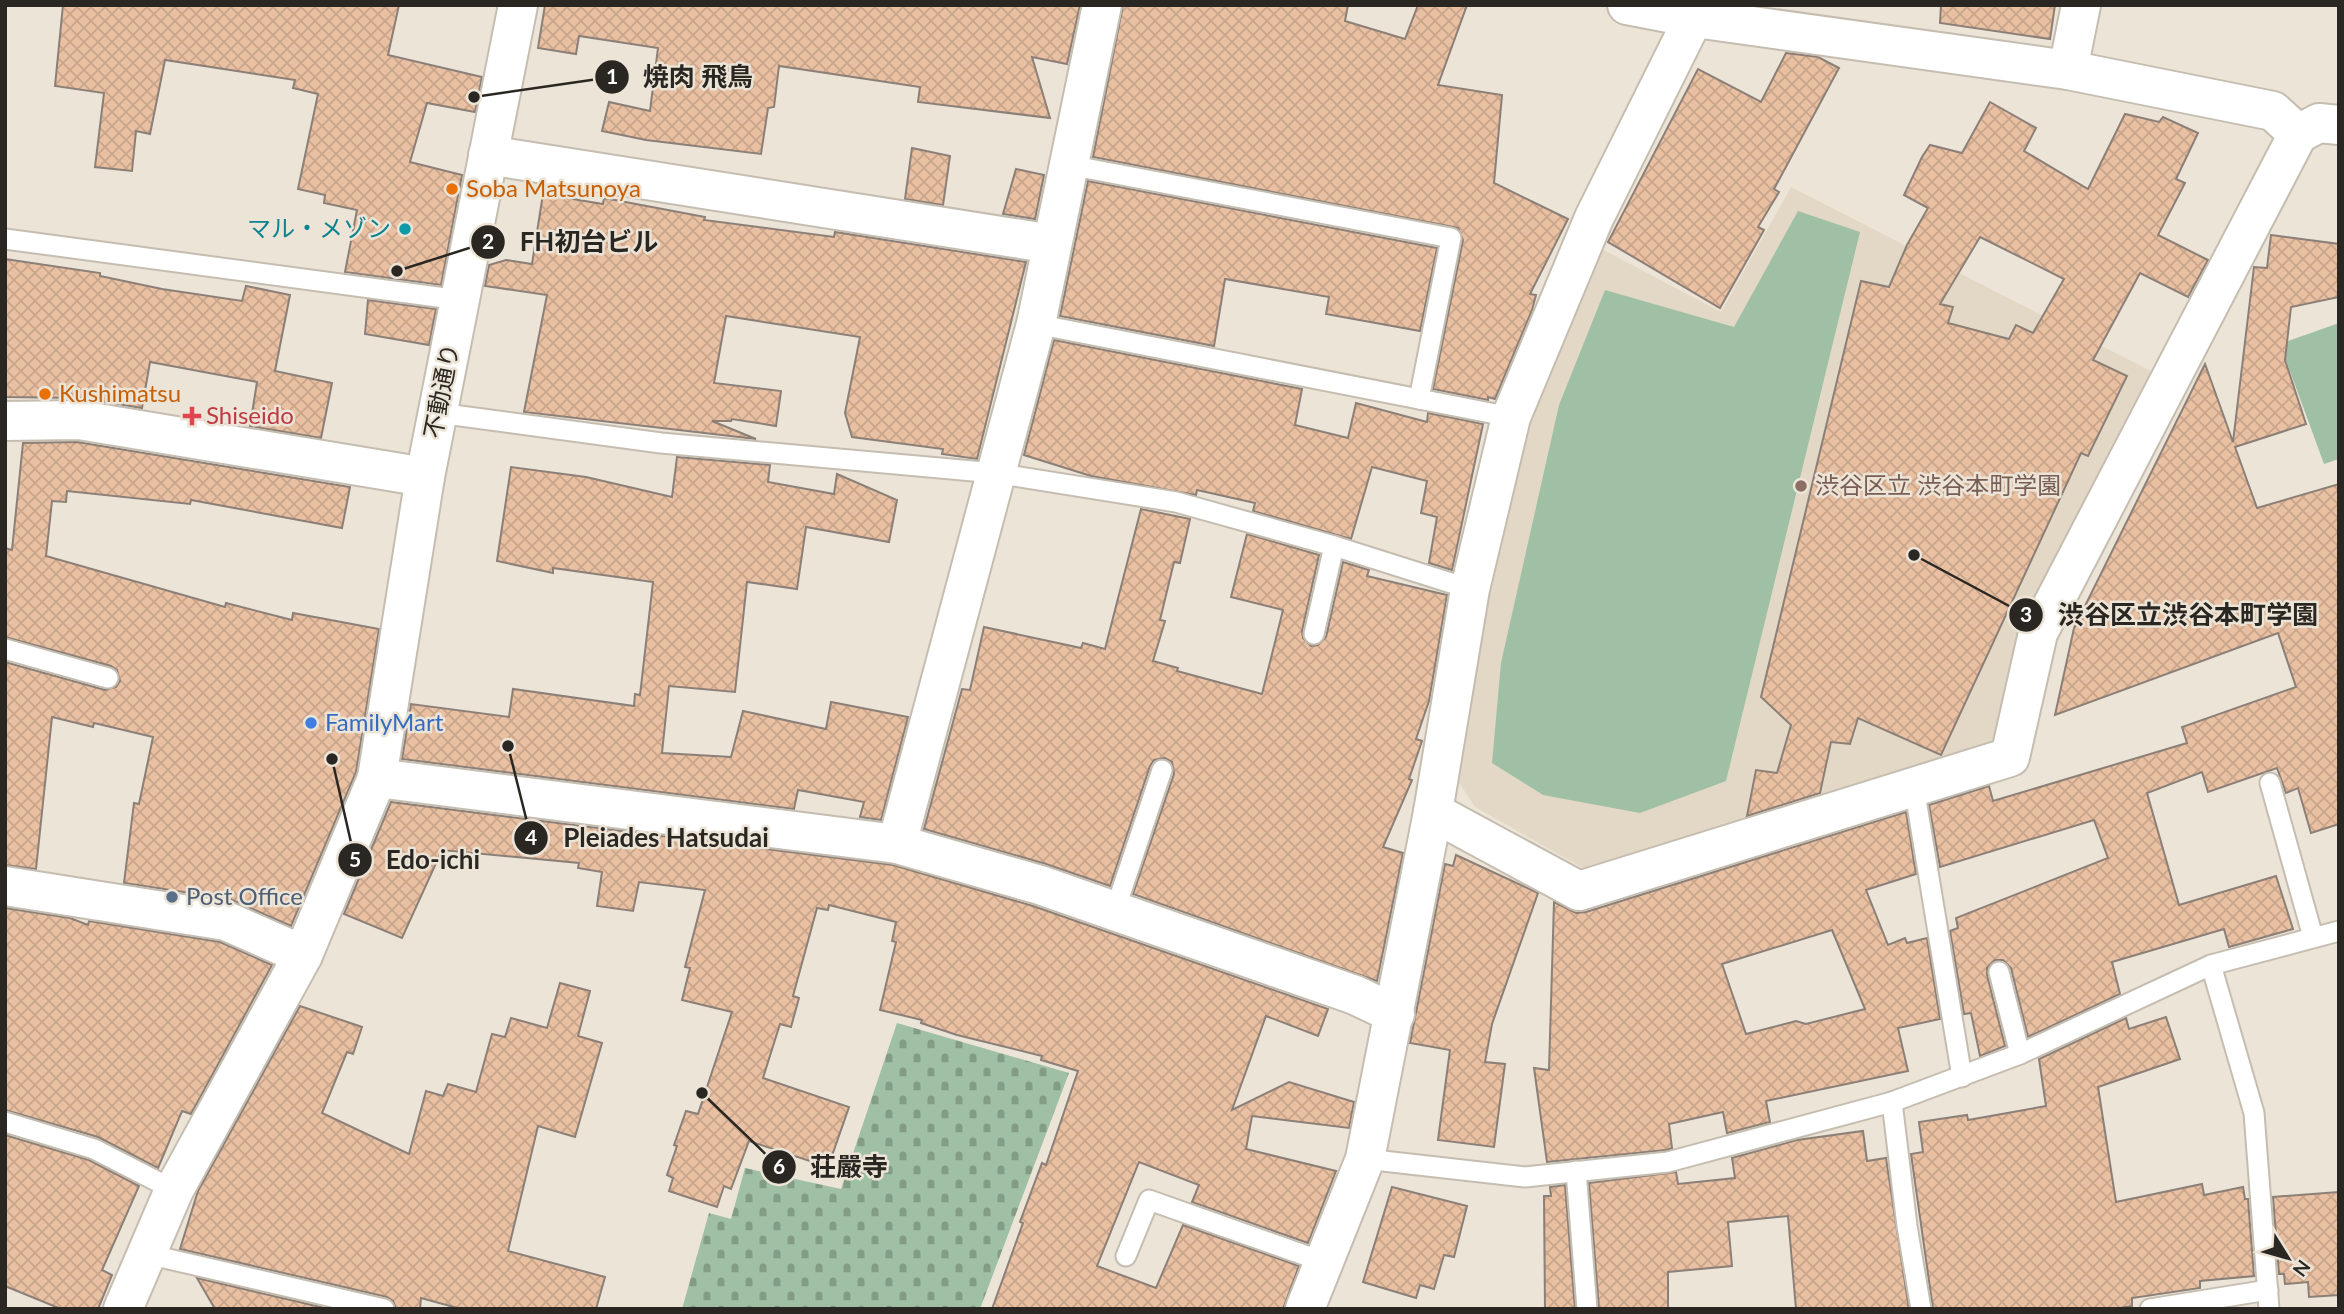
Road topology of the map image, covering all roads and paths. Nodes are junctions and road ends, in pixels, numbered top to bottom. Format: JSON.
{"nodes":[{"id":1,"x":518,"y":5,"type":"edge"},
{"id":2,"x":1102,"y":5,"type":"edge"},
{"id":3,"x":1627,"y":5,"type":"edge"},
{"id":4,"x":2081,"y":5,"type":"edge"},
{"id":5,"x":1697,"y":12,"type":"edge"},
{"id":6,"x":2068,"y":71,"type":"junction"},
{"id":7,"x":2339,"y":125,"type":"edge"},
{"id":8,"x":2298,"y":134,"type":"junction"},
{"id":9,"x":488,"y":155,"type":"junction"},
{"id":10,"x":1069,"y":165,"type":"junction"},
{"id":11,"x":5,"y":239,"type":"edge"},
{"id":12,"x":1052,"y":244,"type":"junction"},
{"id":13,"x":460,"y":300,"type":"junction"},
{"id":14,"x":1036,"y":324,"type":"junction"},
{"id":15,"x":1419,"y":399,"type":"junction"},
{"id":16,"x":438,"y":413,"type":"junction"},
{"id":17,"x":1511,"y":417,"type":"junction"},
{"id":18,"x":5,"y":421,"type":"edge"},
{"id":19,"x":995,"y":473,"type":"junction"},
{"id":20,"x":425,"y":477,"type":"junction"},
{"id":21,"x":1334,"y":546,"type":"junction"},
{"id":22,"x":1470,"y":589,"type":"junction"},
{"id":23,"x":1314,"y":634,"type":"dead end"},
{"id":24,"x":5,"y":649,"type":"edge"},
{"id":25,"x":108,"y":678,"type":"dead end"},
{"id":26,"x":1161,"y":770,"type":"dead end"},
{"id":27,"x":377,"y":778,"type":"junction"},
{"id":28,"x":2270,"y":783,"type":"dead end"},
{"id":29,"x":1914,"y":787,"type":"junction"},
{"id":30,"x":1433,"y":812,"type":"junction"},
{"id":31,"x":897,"y":844,"type":"junction"},
{"id":32,"x":5,"y":886,"type":"edge"},
{"id":33,"x":1114,"y":913,"type":"junction"},
{"id":34,"x":2339,"y":931,"type":"edge"},
{"id":35,"x":2313,"y":937,"type":"junction"},
{"id":36,"x":303,"y":955,"type":"junction"},
{"id":37,"x":2211,"y":965,"type":"junction"},
{"id":38,"x":1999,"y":972,"type":"dead end"},
{"id":39,"x":1395,"y":1014,"type":"junction"},
{"id":40,"x":2020,"y":1054,"type":"junction"},
{"id":41,"x":1962,"y":1077,"type":"junction"},
{"id":42,"x":1892,"y":1102,"type":"junction"},
{"id":43,"x":5,"y":1122,"type":"edge"},
{"id":44,"x":1365,"y":1159,"type":"junction"},
{"id":45,"x":1576,"y":1171,"type":"junction"},
{"id":46,"x":174,"y":1190,"type":"junction"},
{"id":47,"x":147,"y":1254,"type":"junction"},
{"id":48,"x":1126,"y":1256,"type":"dead end"},
{"id":49,"x":1324,"y":1262,"type":"junction"},
{"id":50,"x":2268,"y":1299,"type":"edge"},
{"id":51,"x":123,"y":1309,"type":"edge"},
{"id":52,"x":384,"y":1309,"type":"edge"},
{"id":53,"x":1305,"y":1309,"type":"edge"},
{"id":54,"x":1587,"y":1309,"type":"edge"},
{"id":55,"x":1921,"y":1309,"type":"edge"},
{"id":56,"x":2150,"y":1309,"type":"edge"}],
"edges":[{"from":1,"to":9,"type":"street","name":"不動通り"},
{"from":2,"to":10,"type":"street"},
{"from":3,"to":5,"type":"street"},
{"from":4,"to":6,"type":"street"},
{"from":5,"to":6,"type":"street"},
{"from":5,"to":17,"type":"street"},
{"from":6,"to":8,"type":"street"},
{"from":7,"to":8,"type":"street"},
{"from":8,"to":29,"type":"street"},
{"from":9,"to":12,"type":"street"},
{"from":9,"to":13,"type":"street","name":"不動通り"},
{"from":10,"to":12,"type":"street"},
{"from":10,"to":15,"type":"lane"},
{"from":11,"to":13,"type":"lane"},
{"from":12,"to":14,"type":"street"},
{"from":13,"to":16,"type":"street","name":"不動通り"},
{"from":14,"to":15,"type":"lane"},
{"from":14,"to":19,"type":"street"},
{"from":15,"to":17,"type":"lane"},
{"from":16,"to":19,"type":"lane"},
{"from":16,"to":20,"type":"street","name":"不動通り"},
{"from":17,"to":22,"type":"street"},
{"from":18,"to":20,"type":"street"},
{"from":19,"to":21,"type":"lane"},
{"from":19,"to":31,"type":"street"},
{"from":20,"to":27,"type":"street","name":"不動通り"},
{"from":21,"to":22,"type":"lane"},
{"from":21,"to":23,"type":"lane"},
{"from":22,"to":30,"type":"street"},
{"from":24,"to":25,"type":"lane"},
{"from":26,"to":33,"type":"lane"},
{"from":27,"to":31,"type":"street"},
{"from":27,"to":36,"type":"street","name":"不動通り"},
{"from":28,"to":35,"type":"lane"},
{"from":29,"to":30,"type":"street"},
{"from":29,"to":41,"type":"lane"},
{"from":30,"to":39,"type":"street"},
{"from":31,"to":33,"type":"street"},
{"from":32,"to":36,"type":"street"},
{"from":33,"to":39,"type":"street"},
{"from":34,"to":35,"type":"lane"},
{"from":35,"to":37,"type":"lane"},
{"from":36,"to":46,"type":"street","name":"不動通り"},
{"from":37,"to":40,"type":"lane"},
{"from":37,"to":50,"type":"lane"},
{"from":38,"to":40,"type":"lane"},
{"from":39,"to":44,"type":"street"},
{"from":40,"to":41,"type":"lane"},
{"from":41,"to":42,"type":"lane"},
{"from":42,"to":45,"type":"lane"},
{"from":42,"to":55,"type":"lane"},
{"from":43,"to":46,"type":"lane"},
{"from":44,"to":45,"type":"lane"},
{"from":44,"to":49,"type":"street"},
{"from":45,"to":54,"type":"lane"},
{"from":46,"to":47,"type":"street","name":"不動通り"},
{"from":47,"to":51,"type":"street","name":"不動通り"},
{"from":47,"to":52,"type":"lane"},
{"from":48,"to":49,"type":"lane"},
{"from":49,"to":53,"type":"street"},
{"from":50,"to":56,"type":"lane"}]}
